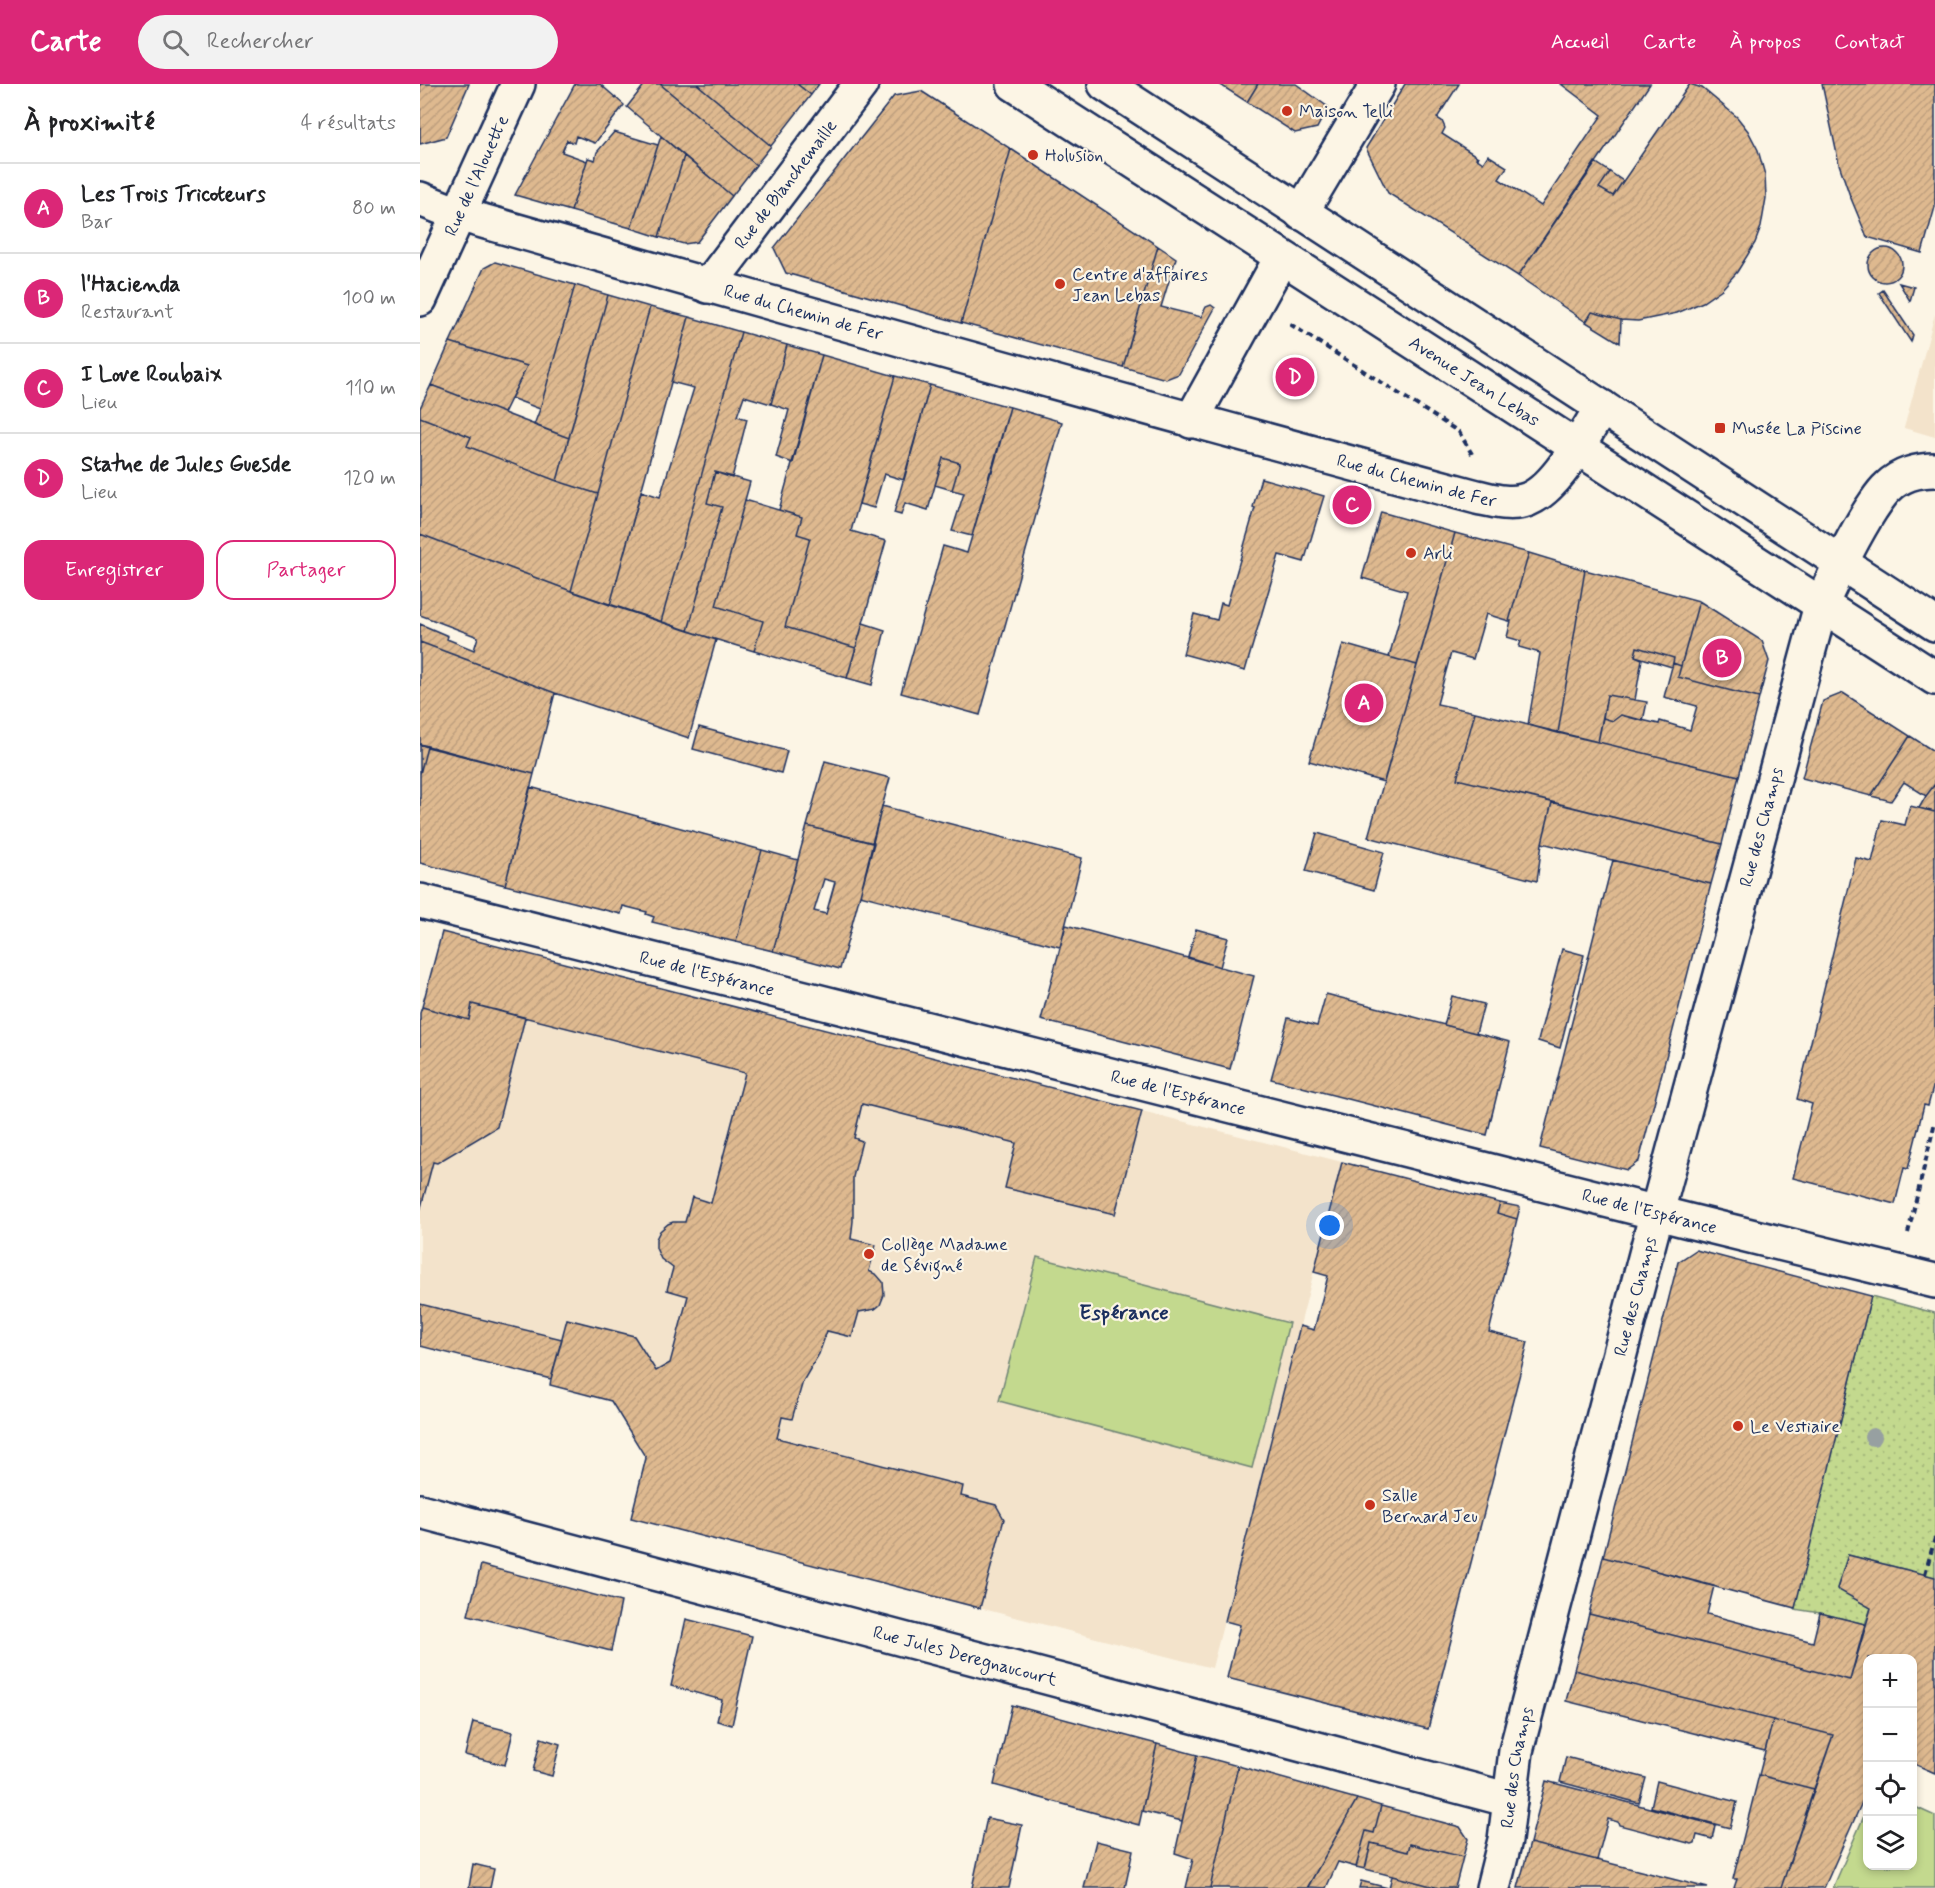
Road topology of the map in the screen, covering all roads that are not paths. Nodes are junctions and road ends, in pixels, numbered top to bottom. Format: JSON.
{"nodes":[{"id":1,"x":518,"y":84,"type":"edge"},
{"id":2,"x":861,"y":84,"type":"edge"},
{"id":3,"x":1014,"y":84,"type":"edge"},
{"id":4,"x":1105,"y":84,"type":"edge"},
{"id":5,"x":1378,"y":84,"type":"edge"},
{"id":6,"x":420,"y":199,"type":"edge"},
{"id":7,"x":1301,"y":213,"type":"junction"},
{"id":8,"x":458,"y":214,"type":"junction"},
{"id":9,"x":1281,"y":258,"type":"junction"},
{"id":10,"x":708,"y":286,"type":"junction"},
{"id":11,"x":420,"y":299,"type":"edge"},
{"id":12,"x":1602,"y":407,"type":"junction"},
{"id":13,"x":1191,"y":421,"type":"junction"},
{"id":14,"x":1576,"y":447,"type":"junction"},
{"id":15,"x":1935,"y":470,"type":"edge"},
{"id":16,"x":1840,"y":563,"type":"junction"},
{"id":17,"x":1821,"y":605,"type":"junction"},
{"id":18,"x":1935,"y":624,"type":"edge"},
{"id":19,"x":1935,"y":678,"type":"edge"},
{"id":20,"x":420,"y":901,"type":"edge"},
{"id":21,"x":1657,"y":1212,"type":"junction"},
{"id":22,"x":1935,"y":1281,"type":"edge"},
{"id":23,"x":420,"y":1511,"type":"edge"},
{"id":24,"x":1510,"y":1800,"type":"junction"},
{"id":25,"x":1492,"y":1888,"type":"edge"}],
"edges":[{"from":1,"to":8,"type":"street","name":"Rue de l'Alouette"},
{"from":2,"to":10,"type":"street","name":"Rue de Blanchemaille"},
{"from":3,"to":9,"type":"street","name":"Avenue Jean Lebas"},
{"from":4,"to":7,"type":"street"},
{"from":5,"to":7,"type":"street"},
{"from":6,"to":8,"type":"street","name":"Rue du Chemin de Fer"},
{"from":7,"to":12,"type":"street"},
{"from":8,"to":10,"type":"street","name":"Rue du Chemin de Fer"},
{"from":8,"to":11,"type":"street","name":"Rue de l'Alouette"},
{"from":9,"to":13,"type":"street"},
{"from":9,"to":14,"type":"street","name":"Avenue Jean Lebas"},
{"from":10,"to":13,"type":"street","name":"Rue du Chemin de Fer"},
{"from":12,"to":14,"type":"street","name":"Rue du Chemin de Fer"},
{"from":12,"to":16,"type":"street"},
{"from":13,"to":14,"type":"street","name":"Rue du Chemin de Fer"},
{"from":14,"to":17,"type":"street","name":"Avenue Jean Lebas"},
{"from":15,"to":16,"type":"street","name":"Rue des Champs"},
{"from":16,"to":17,"type":"street","name":"Rue des Champs"},
{"from":16,"to":18,"type":"street"},
{"from":17,"to":19,"type":"street","name":"Avenue Jean Lebas"},
{"from":17,"to":21,"type":"street","name":"Rue des Champs"},
{"from":20,"to":21,"type":"street","name":"Rue de l'Espérance"},
{"from":21,"to":22,"type":"street","name":"Rue de l'Espérance"},
{"from":21,"to":24,"type":"street","name":"Rue des Champs"},
{"from":23,"to":24,"type":"street","name":"Rue Jules Deregnaucourt"},
{"from":24,"to":25,"type":"street","name":"Rue des Champs"}]}
